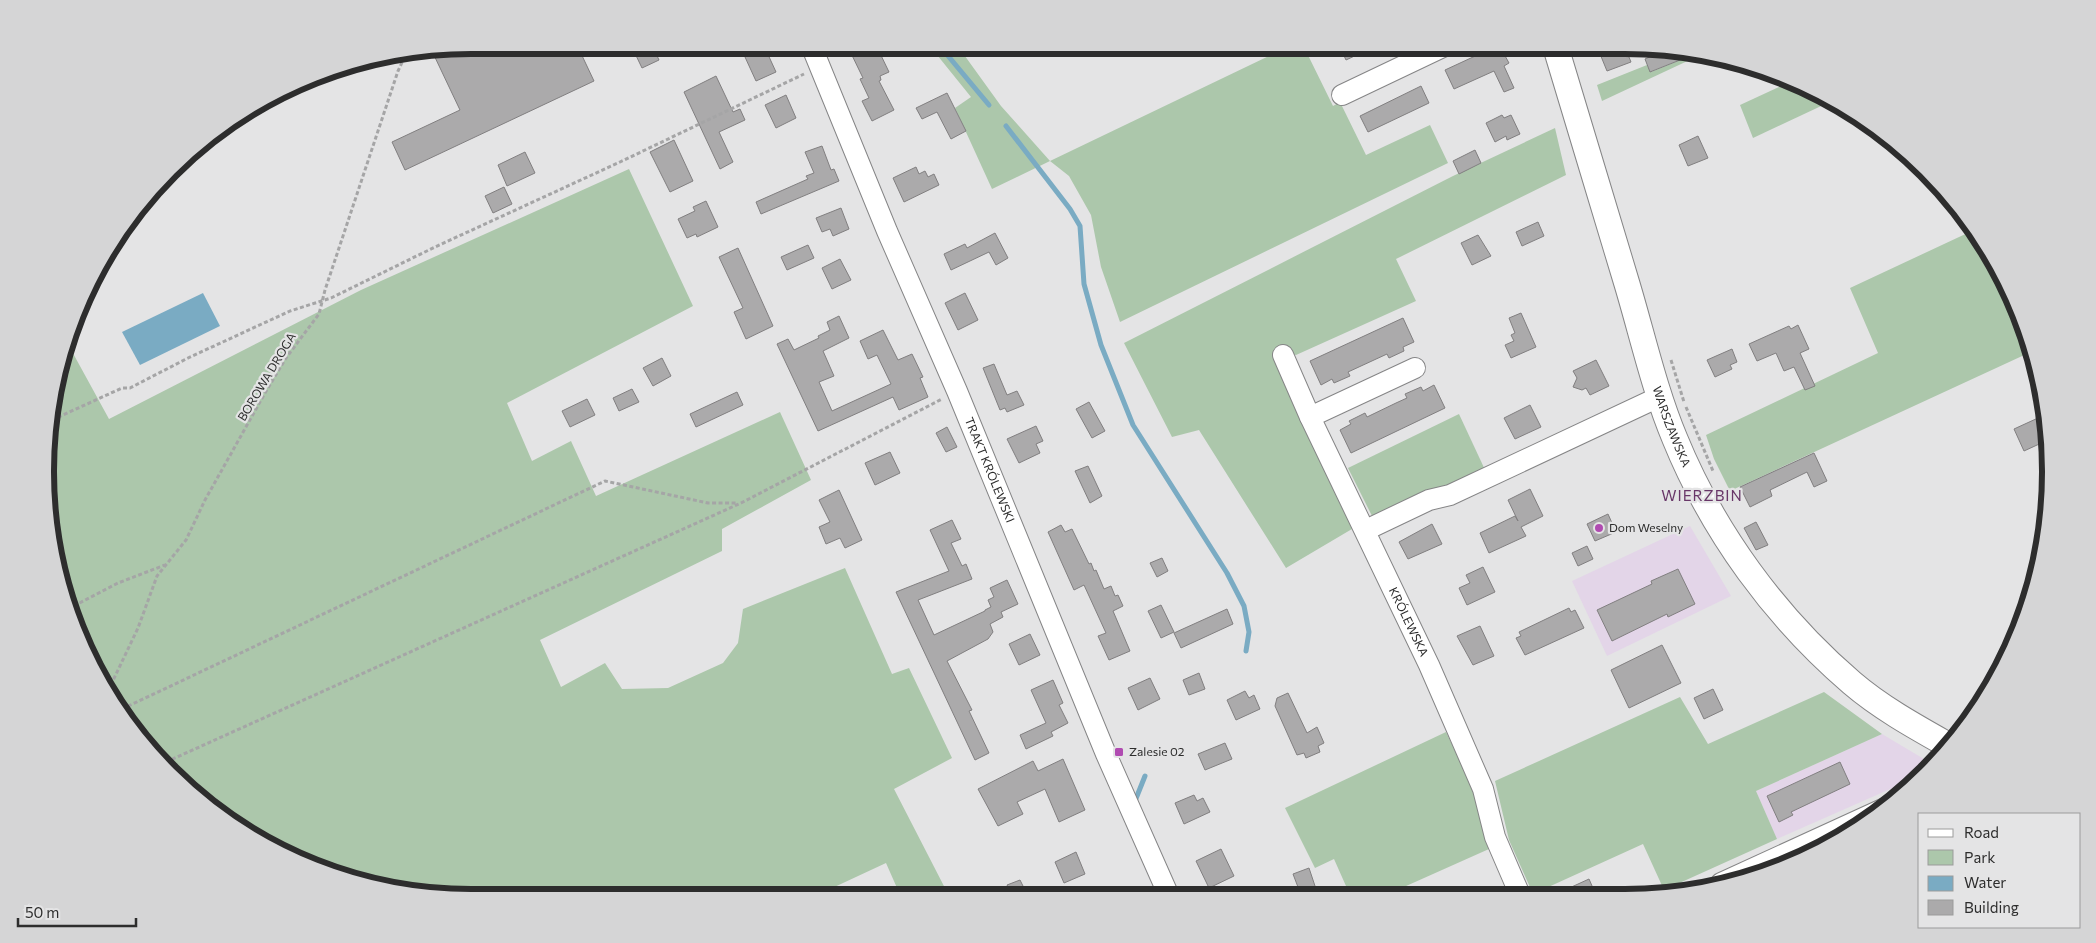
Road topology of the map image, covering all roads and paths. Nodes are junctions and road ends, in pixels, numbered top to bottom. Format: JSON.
{"nodes":[{"id":1,"x":815,"y":54,"type":"edge"},
{"id":2,"x":1428,"y":54,"type":"edge"},
{"id":3,"x":1558,"y":54,"type":"edge"},
{"id":4,"x":404,"y":59,"type":"edge"},
{"id":5,"x":819,"y":64,"type":"junction"},
{"id":6,"x":1342,"y":95,"type":"dead end"},
{"id":7,"x":323,"y":300,"type":"junction"},
{"id":8,"x":1283,"y":355,"type":"dead end"},
{"id":9,"x":1671,"y":359,"type":"dead end"},
{"id":10,"x":1415,"y":368,"type":"dead end"},
{"id":11,"x":957,"y":391,"type":"junction"},
{"id":12,"x":1661,"y":396,"type":"junction"},
{"id":13,"x":57,"y":418,"type":"edge"},
{"id":14,"x":1310,"y":418,"type":"junction"},
{"id":15,"x":1716,"y":478,"type":"dead end"},
{"id":16,"x":741,"y":503,"type":"junction"},
{"id":17,"x":1366,"y":530,"type":"junction"},
{"id":18,"x":166,"y":565,"type":"junction"},
{"id":19,"x":76,"y":605,"type":"edge"},
{"id":20,"x":112,"y":683,"type":"edge"},
{"id":21,"x":126,"y":706,"type":"edge"},
{"id":22,"x":1943,"y":742,"type":"edge"},
{"id":23,"x":170,"y":760,"type":"edge"},
{"id":24,"x":1843,"y":827,"type":"edge"},
{"id":25,"x":1750,"y":870,"type":"edge"},
{"id":26,"x":1165,"y":889,"type":"edge"},
{"id":27,"x":1517,"y":889,"type":"edge"}],
"edges":[{"from":1,"to":5,"type":"street","name":"TRAKT KRÓLEWSKI"},
{"from":2,"to":6,"type":"street"},
{"from":3,"to":12,"type":"main road","name":"WARSZAWSKA"},
{"from":4,"to":7,"type":"path","name":"BOROWA DROGA"},
{"from":5,"to":7,"type":"path"},
{"from":5,"to":11,"type":"street","name":"TRAKT KRÓLEWSKI"},
{"from":7,"to":13,"type":"path"},
{"from":7,"to":18,"type":"path","name":"BOROWA DROGA"},
{"from":8,"to":14,"type":"street","name":"KRÓLEWSKA"},
{"from":9,"to":15,"type":"path"},
{"from":10,"to":14,"type":"street"},
{"from":11,"to":16,"type":"path"},
{"from":11,"to":26,"type":"street","name":"TRAKT KRÓLEWSKI"},
{"from":12,"to":17,"type":"street"},
{"from":12,"to":22,"type":"main road","name":"WARSZAWSKA"},
{"from":14,"to":17,"type":"street","name":"KRÓLEWSKA"},
{"from":16,"to":21,"type":"path"},
{"from":16,"to":23,"type":"path"},
{"from":17,"to":27,"type":"street","name":"KRÓLEWSKA"},
{"from":18,"to":19,"type":"path"},
{"from":18,"to":20,"type":"path","name":"BOROWA DROGA"},
{"from":24,"to":25,"type":"street"}]}
